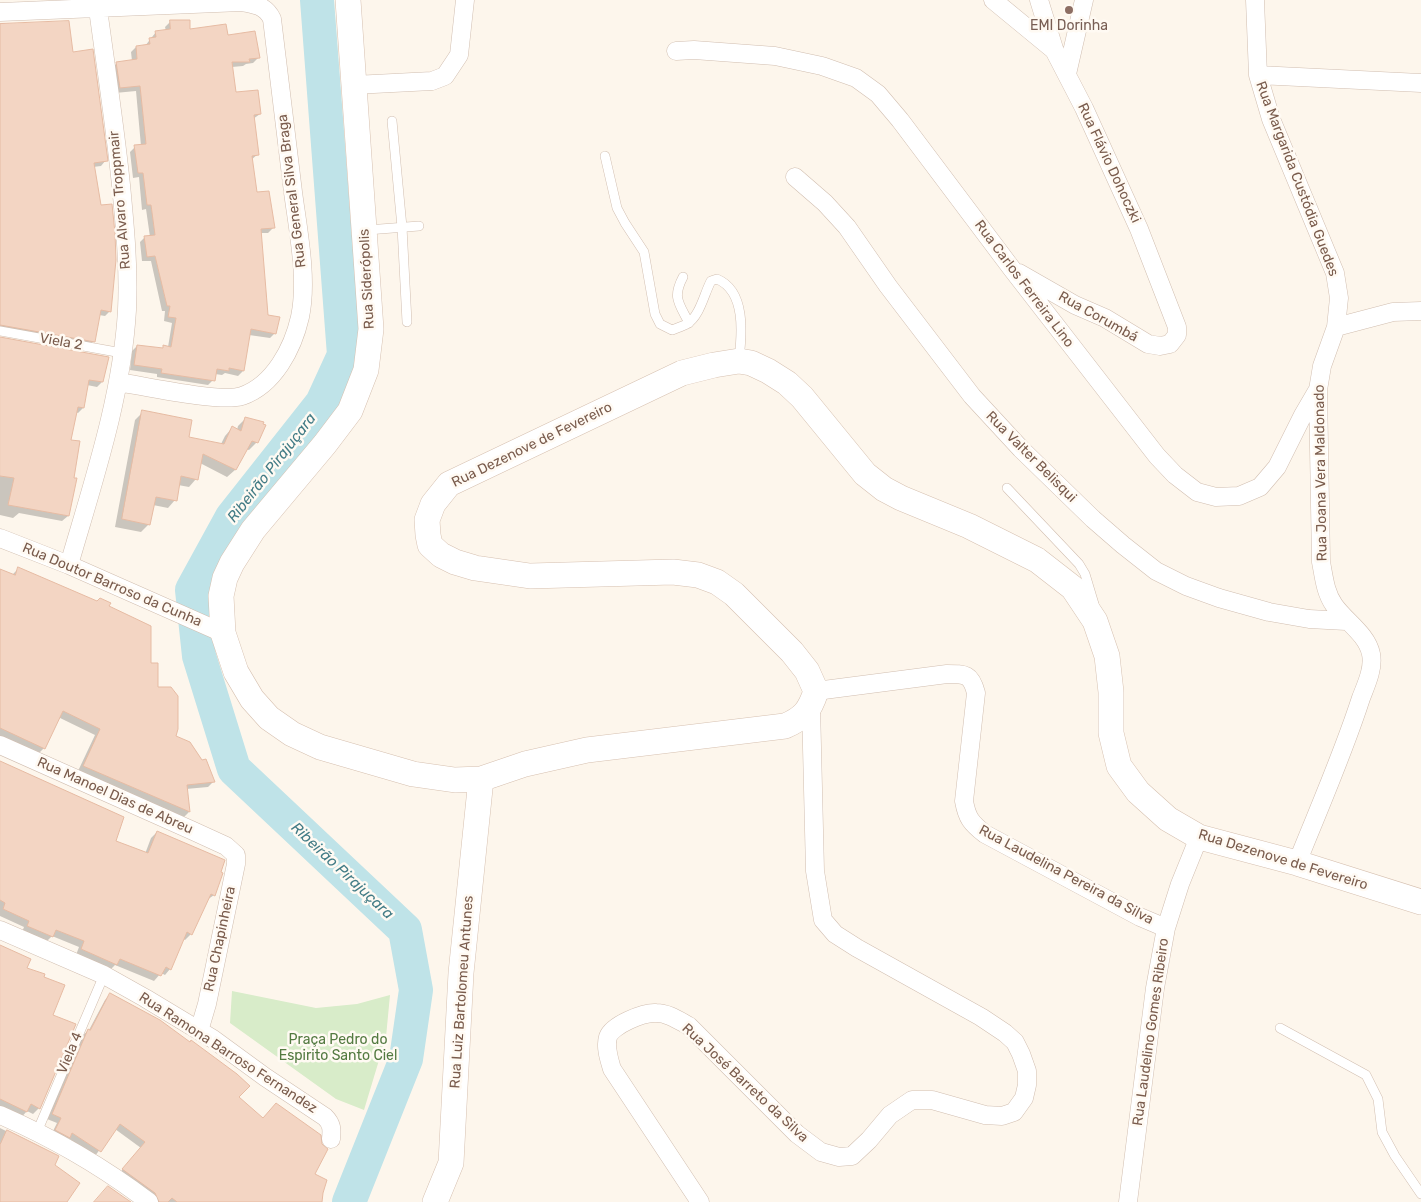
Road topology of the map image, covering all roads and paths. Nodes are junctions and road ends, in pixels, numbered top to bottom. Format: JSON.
{"nodes":[{"id":1,"x":348,"y":0,"type":"edge"},
{"id":2,"x":465,"y":0,"type":"edge"},
{"id":3,"x":993,"y":0,"type":"edge"},
{"id":4,"x":1039,"y":0,"type":"edge"},
{"id":5,"x":1084,"y":0,"type":"edge"},
{"id":6,"x":1255,"y":0,"type":"edge"},
{"id":7,"x":98,"y":9,"type":"junction"},
{"id":8,"x":0,"y":12,"type":"edge"},
{"id":9,"x":676,"y":51,"type":"dead end"},
{"id":10,"x":1055,"y":52,"type":"junction"},
{"id":11,"x":1067,"y":74,"type":"junction"},
{"id":12,"x":1258,"y":75,"type":"junction"},
{"id":13,"x":1421,"y":83,"type":"edge"},
{"id":14,"x":354,"y":85,"type":"junction"},
{"id":15,"x":392,"y":121,"type":"dead end"},
{"id":16,"x":605,"y":156,"type":"dead end"},
{"id":17,"x":796,"y":177,"type":"dead end"},
{"id":18,"x":419,"y":226,"type":"dead end"},
{"id":19,"x":402,"y":227,"type":"junction"},
{"id":20,"x":364,"y":230,"type":"junction"},
{"id":21,"x":1012,"y":269,"type":"junction"},
{"id":22,"x":683,"y":277,"type":"dead end"},
{"id":23,"x":1421,"y":311,"type":"edge"},
{"id":24,"x":407,"y":322,"type":"dead end"},
{"id":25,"x":689,"y":323,"type":"junction"},
{"id":26,"x":1177,"y":327,"type":"joint"},
{"id":27,"x":1336,"y":327,"type":"junction"},
{"id":28,"x":0,"y":331,"type":"edge"},
{"id":29,"x":122,"y":353,"type":"junction"},
{"id":30,"x":739,"y":361,"type":"junction"},
{"id":31,"x":118,"y":382,"type":"junction"},
{"id":32,"x":1318,"y":390,"type":"junction"},
{"id":33,"x":1007,"y":488,"type":"dead end"},
{"id":34,"x":0,"y":538,"type":"edge"},
{"id":35,"x":69,"y":565,"type":"junction"},
{"id":36,"x":1095,"y":621,"type":"junction"},
{"id":37,"x":1346,"y":621,"type":"junction"},
{"id":38,"x":223,"y":633,"type":"junction"},
{"id":39,"x":814,"y":698,"type":"junction"},
{"id":40,"x":0,"y":745,"type":"edge"},
{"id":41,"x":481,"y":779,"type":"junction"},
{"id":42,"x":1199,"y":838,"type":"junction"},
{"id":43,"x":230,"y":849,"type":"joint"},
{"id":44,"x":1297,"y":863,"type":"junction"},
{"id":45,"x":1421,"y":902,"type":"edge"},
{"id":46,"x":1166,"y":928,"type":"junction"},
{"id":47,"x":0,"y":930,"type":"edge"},
{"id":48,"x":104,"y":975,"type":"junction"},
{"id":49,"x":1280,"y":1028,"type":"dead end"},
{"id":50,"x":199,"y":1031,"type":"junction"},
{"id":51,"x":0,"y":1115,"type":"edge"},
{"id":52,"x":37,"y":1132,"type":"junction"},
{"id":53,"x":331,"y":1139,"type":"dead end"},
{"id":54,"x":1421,"y":1194,"type":"edge"},
{"id":55,"x":149,"y":1202,"type":"edge"},
{"id":56,"x":435,"y":1202,"type":"edge"},
{"id":57,"x":700,"y":1202,"type":"edge"},
{"id":58,"x":1128,"y":1202,"type":"edge"}],
"edges":[{"from":1,"to":14,"type":"street","name":"Rua Siderópolis"},
{"from":2,"to":14,"type":"street"},
{"from":3,"to":10,"type":"street"},
{"from":4,"to":10,"type":"street","name":"Rua Flávio Dohoczki"},
{"from":5,"to":11,"type":"street"},
{"from":6,"to":12,"type":"street","name":"Rua Margarida Custódia Guedes"},
{"from":7,"to":8,"type":"street"},
{"from":7,"to":29,"type":"street","name":"Rua Alvaro Troppmair"},
{"from":7,"to":31,"type":"street","name":"Rua General Silva Braga"},
{"from":9,"to":21,"type":"street","name":"Rua Carlos Ferreira Lino"},
{"from":10,"to":11,"type":"street","name":"Rua Flávio Dohoczki"},
{"from":11,"to":26,"type":"street","name":"Rua Flávio Dohoczki"},
{"from":12,"to":13,"type":"street"},
{"from":12,"to":27,"type":"street","name":"Rua Margarida Custódia Guedes"},
{"from":14,"to":20,"type":"street","name":"Rua Siderópolis"},
{"from":15,"to":19,"type":"lane"},
{"from":16,"to":25,"type":"lane"},
{"from":17,"to":37,"type":"street","name":"Rua Valter Belisqui"},
{"from":18,"to":19,"type":"lane"},
{"from":19,"to":20,"type":"lane"},
{"from":19,"to":24,"type":"lane"},
{"from":20,"to":38,"type":"street","name":"Rua Siderópolis"},
{"from":21,"to":26,"type":"street","name":"Rua Corumbá"},
{"from":21,"to":32,"type":"street","name":"Rua Carlos Ferreira Lino"},
{"from":22,"to":25,"type":"lane"},
{"from":23,"to":27,"type":"street"},
{"from":25,"to":30,"type":"lane"},
{"from":27,"to":32,"type":"street","name":"Rua Joana Vera Maldonado"},
{"from":28,"to":29,"type":"lane","name":"Viela 2"},
{"from":29,"to":31,"type":"street","name":"Rua Alvaro Troppmair"},
{"from":30,"to":36,"type":"street","name":"Rua Dezenove de Fevereiro"},
{"from":30,"to":39,"type":"street","name":"Rua Dezenove de Fevereiro"},
{"from":31,"to":35,"type":"street","name":"Rua Alvaro Troppmair"},
{"from":32,"to":37,"type":"street","name":"Rua Joana Vera Maldonado"},
{"from":33,"to":36,"type":"lane"},
{"from":34,"to":35,"type":"street","name":"Rua Doutor Barroso da Cunha"},
{"from":35,"to":38,"type":"street","name":"Rua Doutor Barroso da Cunha"},
{"from":36,"to":42,"type":"street","name":"Rua Dezenove de Fevereiro"},
{"from":37,"to":44,"type":"street","name":"Rua Joana Vera Maldonado"},
{"from":38,"to":41,"type":"street"},
{"from":39,"to":41,"type":"street"},
{"from":39,"to":46,"type":"street","name":"Rua Laudelina Pereira da Silva"},
{"from":39,"to":57,"type":"street","name":"Rua José Barreto da Silva"},
{"from":40,"to":43,"type":"street","name":"Rua Manoel Dias de Abreu"},
{"from":41,"to":56,"type":"street","name":"Rua Luiz Bartolomeu Antunes"},
{"from":42,"to":44,"type":"street","name":"Rua Dezenove de Fevereiro"},
{"from":42,"to":46,"type":"street","name":"Rua Laudelino Gomes Ribeiro"},
{"from":43,"to":50,"type":"street","name":"Rua Chapinheira"},
{"from":44,"to":45,"type":"street","name":"Rua Dezenove de Fevereiro"},
{"from":46,"to":58,"type":"street","name":"Rua Laudelino Gomes Ribeiro"},
{"from":47,"to":48,"type":"street","name":"Rua Ramona Barroso Fernandez"},
{"from":48,"to":50,"type":"street","name":"Rua Ramona Barroso Fernandez"},
{"from":48,"to":52,"type":"lane","name":"Viela 4"},
{"from":49,"to":54,"type":"lane"},
{"from":50,"to":53,"type":"street","name":"Rua Ramona Barroso Fernandez"},
{"from":51,"to":52,"type":"street"},
{"from":52,"to":55,"type":"street"}]}
